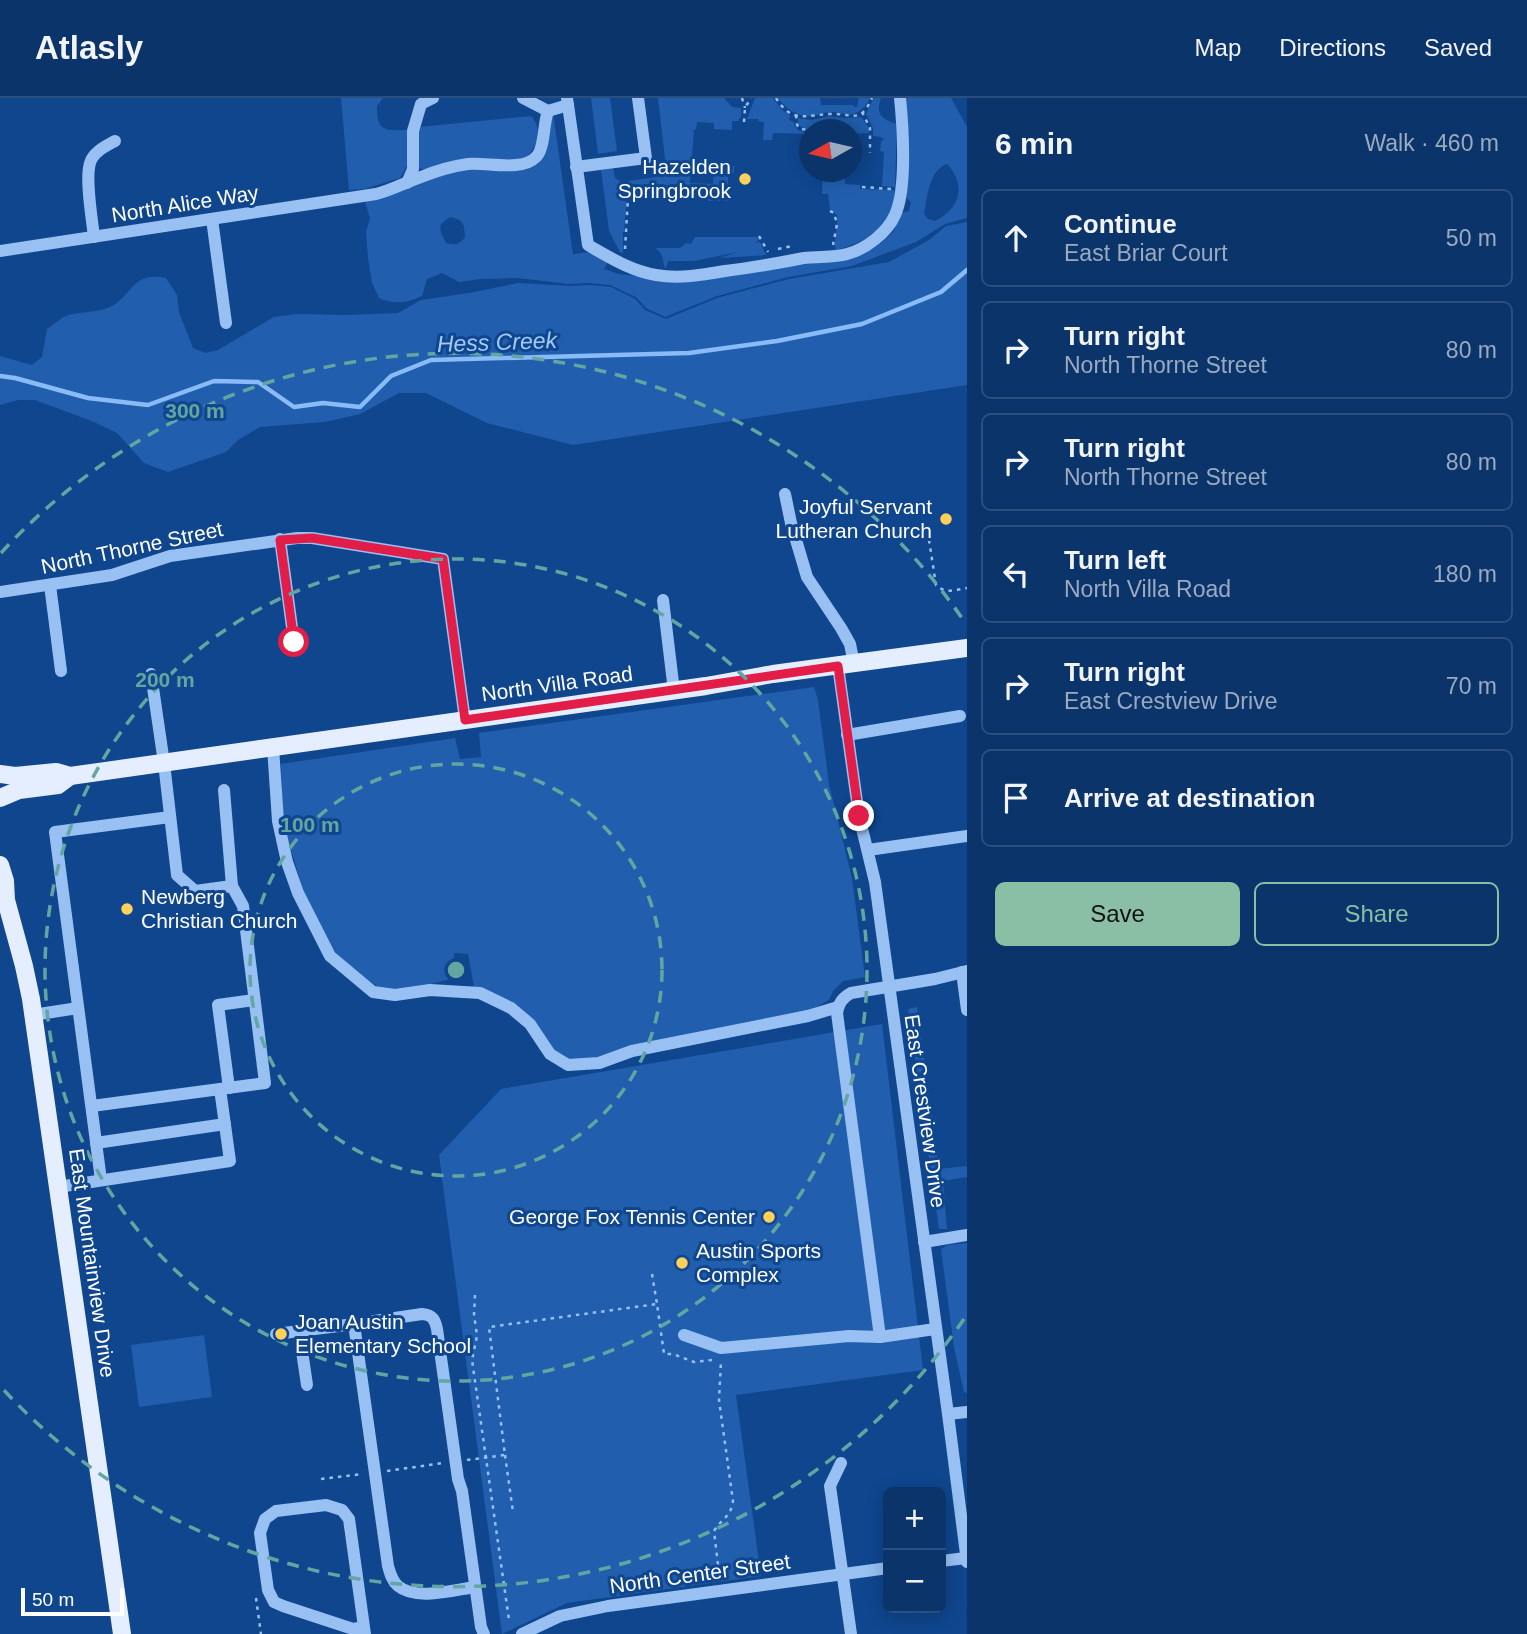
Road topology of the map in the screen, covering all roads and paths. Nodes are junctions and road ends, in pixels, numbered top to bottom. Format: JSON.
{"nodes":[{"id":1,"x":433,"y":98,"type":"edge"},
{"id":2,"x":523,"y":98,"type":"edge"},
{"id":3,"x":638,"y":98,"type":"edge"},
{"id":4,"x":741,"y":98,"type":"edge"},
{"id":5,"x":751,"y":98,"type":"edge"},
{"id":6,"x":776,"y":98,"type":"edge"},
{"id":7,"x":872,"y":98,"type":"edge"},
{"id":8,"x":900,"y":98,"type":"edge"},
{"id":9,"x":567,"y":102,"type":"edge"},
{"id":10,"x":745,"y":108,"type":"junction"},
{"id":11,"x":548,"y":111,"type":"junction"},
{"id":12,"x":862,"y":112,"type":"junction"},
{"id":13,"x":796,"y":115,"type":"junction"},
{"id":14,"x":744,"y":121,"type":"dead end"},
{"id":15,"x":799,"y":128,"type":"edge"},
{"id":16,"x":115,"y":141,"type":"dead end"},
{"id":17,"x":870,"y":153,"type":"dead end"},
{"id":18,"x":576,"y":167,"type":"junction"},
{"id":19,"x":407,"y":183,"type":"junction"},
{"id":20,"x":862,"y":187,"type":"dead end"},
{"id":21,"x":894,"y":189,"type":"dead end"},
{"id":22,"x":651,"y":196,"type":"dead end"},
{"id":23,"x":830,"y":211,"type":"dead end"},
{"id":24,"x":212,"y":219,"type":"junction"},
{"id":25,"x":759,"y":236,"type":"dead end"},
{"id":26,"x":94,"y":237,"type":"junction"},
{"id":27,"x":834,"y":250,"type":"dead end"},
{"id":28,"x":0,"y":251,"type":"edge"},
{"id":29,"x":624,"y":253,"type":"dead end"},
{"id":30,"x":771,"y":258,"type":"dead end"},
{"id":31,"x":226,"y":323,"type":"dead end"},
{"id":32,"x":785,"y":494,"type":"dead end"},
{"id":33,"x":280,"y":540,"type":"junction"},
{"id":34,"x":929,"y":540,"type":"dead end"},
{"id":35,"x":50,"y":585,"type":"junction"},
{"id":36,"x":967,"y":588,"type":"edge"},
{"id":37,"x":0,"y":592,"type":"edge"},
{"id":38,"x":663,"y":600,"type":"dead end"},
{"id":39,"x":294,"y":642,"type":"dead end"},
{"id":40,"x":967,"y":648,"type":"edge"},
{"id":41,"x":846,"y":665,"type":"junction"},
{"id":42,"x":61,"y":671,"type":"dead end"},
{"id":43,"x":150,"y":674,"type":"dead end"},
{"id":44,"x":674,"y":691,"type":"junction"},
{"id":45,"x":960,"y":716,"type":"dead end"},
{"id":46,"x":465,"y":720,"type":"junction"},
{"id":47,"x":847,"y":735,"type":"junction"},
{"id":48,"x":273,"y":747,"type":"junction"},
{"id":49,"x":164,"y":763,"type":"junction"},
{"id":50,"x":0,"y":774,"type":"edge"},
{"id":51,"x":70,"y":776,"type":"junction"},
{"id":52,"x":0,"y":783,"type":"edge"},
{"id":53,"x":225,"y":790,"type":"dead end"},
{"id":54,"x":0,"y":796,"type":"edge"},
{"id":55,"x":170,"y":817,"type":"junction"},
{"id":56,"x":967,"y":836,"type":"edge"},
{"id":57,"x":868,"y":850,"type":"junction"},
{"id":58,"x":0,"y":865,"type":"edge"},
{"id":59,"x":232,"y":886,"type":"junction"},
{"id":60,"x":3,"y":897,"type":"edge"},
{"id":61,"x":964,"y":971,"type":"edge"},
{"id":62,"x":889,"y":986,"type":"junction"},
{"id":63,"x":254,"y":1000,"type":"junction"},
{"id":64,"x":838,"y":1007,"type":"junction"},
{"id":65,"x":78,"y":1008,"type":"junction"},
{"id":66,"x":967,"y":1010,"type":"edge"},
{"id":67,"x":33,"y":1015,"type":"junction"},
{"id":68,"x":225,"y":1089,"type":"junction"},
{"id":69,"x":92,"y":1106,"type":"junction"},
{"id":70,"x":225,"y":1124,"type":"junction"},
{"id":71,"x":96,"y":1143,"type":"junction"},
{"id":72,"x":101,"y":1180,"type":"junction"},
{"id":73,"x":58,"y":1187,"type":"junction"},
{"id":74,"x":967,"y":1236,"type":"edge"},
{"id":75,"x":924,"y":1242,"type":"junction"},
{"id":76,"x":652,"y":1274,"type":"dead end"},
{"id":77,"x":475,"y":1296,"type":"dead end"},
{"id":78,"x":657,"y":1304,"type":"junction"},
{"id":79,"x":354,"y":1324,"type":"junction"},
{"id":80,"x":935,"y":1329,"type":"junction"},
{"id":81,"x":299,"y":1331,"type":"junction"},
{"id":82,"x":276,"y":1334,"type":"dead end"},
{"id":83,"x":684,"y":1335,"type":"dead end"},
{"id":84,"x":880,"y":1337,"type":"junction"},
{"id":85,"x":712,"y":1360,"type":"dead end"},
{"id":86,"x":721,"y":1360,"type":"dead end"},
{"id":87,"x":307,"y":1385,"type":"dead end"},
{"id":88,"x":967,"y":1412,"type":"edge"},
{"id":89,"x":948,"y":1414,"type":"junction"},
{"id":90,"x":505,"y":1455,"type":"junction"},
{"id":91,"x":486,"y":1457,"type":"junction"},
{"id":92,"x":461,"y":1461,"type":"dead end"},
{"id":93,"x":446,"y":1463,"type":"dead end"},
{"id":94,"x":841,"y":1463,"type":"dead end"},
{"id":95,"x":380,"y":1472,"type":"dead end"},
{"id":96,"x":366,"y":1474,"type":"dead end"},
{"id":97,"x":321,"y":1479,"type":"dead end"},
{"id":98,"x":513,"y":1512,"type":"dead end"},
{"id":99,"x":967,"y":1560,"type":"edge"},
{"id":100,"x":946,"y":1561,"type":"edge"},
{"id":101,"x":883,"y":1569,"type":"edge"},
{"id":102,"x":719,"y":1573,"type":"dead end"},
{"id":103,"x":843,"y":1574,"type":"junction"},
{"id":104,"x":475,"y":1587,"type":"junction"},
{"id":105,"x":256,"y":1594,"type":"dead end"},
{"id":106,"x":509,"y":1620,"type":"dead end"},
{"id":107,"x":365,"y":1631,"type":"edge"},
{"id":108,"x":122,"y":1634,"type":"edge"},
{"id":109,"x":261,"y":1634,"type":"edge"},
{"id":110,"x":485,"y":1634,"type":"edge"},
{"id":111,"x":522,"y":1634,"type":"edge"},
{"id":112,"x":851,"y":1634,"type":"edge"}],
"edges":[{"from":1,"to":19,"type":"street"},
{"from":2,"to":11,"type":"street"},
{"from":3,"to":18,"type":"street"},
{"from":4,"to":10,"type":"path"},
{"from":5,"to":10,"type":"path"},
{"from":6,"to":13,"type":"path"},
{"from":7,"to":12,"type":"path"},
{"from":8,"to":18,"type":"street"},
{"from":9,"to":11,"type":"street"},
{"from":9,"to":18,"type":"street"},
{"from":10,"to":14,"type":"path"},
{"from":11,"to":19,"type":"street","name":"North Alice Way"},
{"from":12,"to":13,"type":"path"},
{"from":12,"to":17,"type":"path"},
{"from":13,"to":15,"type":"path"},
{"from":16,"to":26,"type":"street"},
{"from":19,"to":24,"type":"street","name":"North Alice Way"},
{"from":20,"to":21,"type":"path"},
{"from":22,"to":29,"type":"path"},
{"from":23,"to":27,"type":"path"},
{"from":24,"to":26,"type":"street","name":"North Alice Way"},
{"from":24,"to":31,"type":"street"},
{"from":25,"to":30,"type":"path"},
{"from":26,"to":28,"type":"street","name":"North Alice Way"},
{"from":32,"to":41,"type":"street","name":"East Crestview Drive"},
{"from":33,"to":35,"type":"street","name":"North Thorne Street"},
{"from":33,"to":39,"type":"street"},
{"from":33,"to":46,"type":"street","name":"North Thorne Street"},
{"from":34,"to":36,"type":"path"},
{"from":35,"to":37,"type":"street","name":"North Thorne Street"},
{"from":35,"to":42,"type":"street"},
{"from":38,"to":44,"type":"street"},
{"from":40,"to":41,"type":"main road","name":"North Villa Road"},
{"from":41,"to":44,"type":"main road","name":"North Villa Road"},
{"from":41,"to":47,"type":"street","name":"East Crestview Drive"},
{"from":43,"to":49,"type":"street"},
{"from":44,"to":46,"type":"main road","name":"North Villa Road"},
{"from":45,"to":47,"type":"street"},
{"from":46,"to":48,"type":"main road","name":"North Villa Road"},
{"from":47,"to":57,"type":"street","name":"East Crestview Drive"},
{"from":48,"to":49,"type":"main road","name":"North Villa Road"},
{"from":48,"to":64,"type":"street"},
{"from":49,"to":51,"type":"main road","name":"North Villa Road"},
{"from":49,"to":55,"type":"street"},
{"from":50,"to":51,"type":"main road","name":"North Villa Road"},
{"from":51,"to":54,"type":"main road","name":"North Villa Road"},
{"from":52,"to":54,"type":"main road"},
{"from":53,"to":59,"type":"street"},
{"from":55,"to":59,"type":"street"},
{"from":55,"to":65,"type":"street"},
{"from":56,"to":57,"type":"street"},
{"from":57,"to":62,"type":"street","name":"East Crestview Drive"},
{"from":58,"to":60,"type":"main road","name":"East Mountainview Drive"},
{"from":59,"to":63,"type":"street"},
{"from":60,"to":67,"type":"main road","name":"East Mountainview Drive"},
{"from":61,"to":62,"type":"street"},
{"from":61,"to":66,"type":"street"},
{"from":62,"to":64,"type":"street"},
{"from":62,"to":75,"type":"street","name":"East Crestview Drive"},
{"from":63,"to":68,"type":"street"},
{"from":63,"to":68,"type":"street"},
{"from":64,"to":84,"type":"street"},
{"from":65,"to":67,"type":"street"},
{"from":65,"to":69,"type":"street"},
{"from":67,"to":73,"type":"main road","name":"East Mountainview Drive"},
{"from":68,"to":69,"type":"street"},
{"from":68,"to":70,"type":"street"},
{"from":69,"to":71,"type":"street"},
{"from":70,"to":71,"type":"street"},
{"from":70,"to":72,"type":"street"},
{"from":71,"to":72,"type":"street"},
{"from":72,"to":73,"type":"street"},
{"from":73,"to":108,"type":"main road","name":"East Mountainview Drive"},
{"from":74,"to":75,"type":"street"},
{"from":75,"to":80,"type":"street","name":"East Crestview Drive"},
{"from":76,"to":78,"type":"path"},
{"from":77,"to":91,"type":"path"},
{"from":78,"to":85,"type":"path"},
{"from":78,"to":90,"type":"path"},
{"from":79,"to":81,"type":"street"},
{"from":79,"to":104,"type":"street"},
{"from":79,"to":104,"type":"street"},
{"from":80,"to":84,"type":"street"},
{"from":80,"to":89,"type":"street","name":"East Crestview Drive"},
{"from":81,"to":82,"type":"street"},
{"from":81,"to":87,"type":"street"},
{"from":83,"to":84,"type":"street"},
{"from":86,"to":102,"type":"path"},
{"from":88,"to":89,"type":"street"},
{"from":89,"to":99,"type":"street","name":"East Crestview Drive"},
{"from":90,"to":91,"type":"path"},
{"from":90,"to":98,"type":"path"},
{"from":91,"to":92,"type":"path"},
{"from":91,"to":106,"type":"path"},
{"from":93,"to":95,"type":"path"},
{"from":94,"to":103,"type":"street"},
{"from":96,"to":97,"type":"path"},
{"from":99,"to":100,"type":"street"},
{"from":101,"to":103,"type":"street","name":"North Center Street"},
{"from":103,"to":111,"type":"street","name":"North Center Street"},
{"from":103,"to":112,"type":"street"},
{"from":104,"to":110,"type":"street"},
{"from":105,"to":109,"type":"path"},
{"from":107,"to":107,"type":"street"}]}
